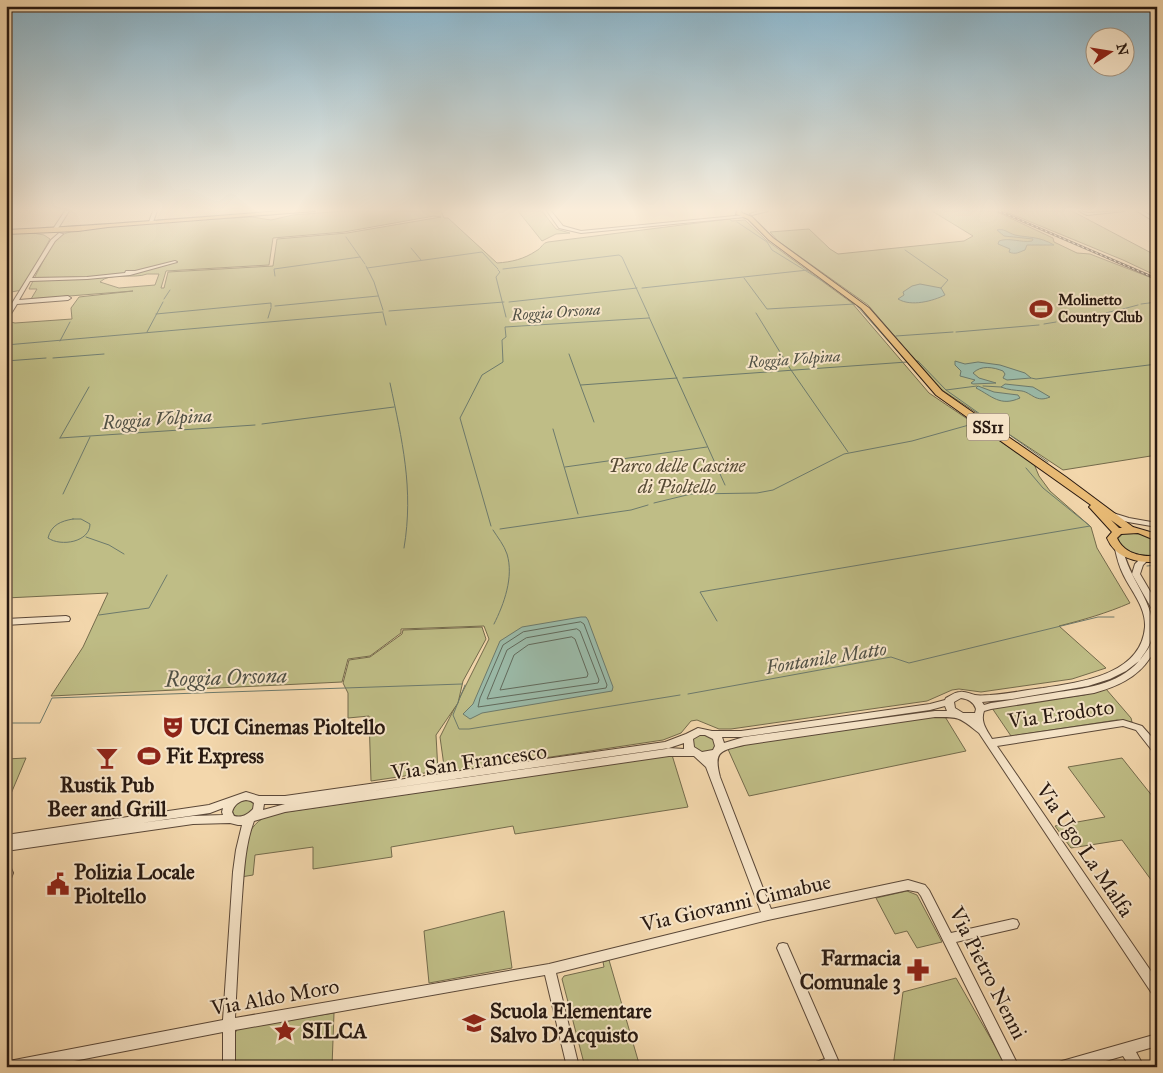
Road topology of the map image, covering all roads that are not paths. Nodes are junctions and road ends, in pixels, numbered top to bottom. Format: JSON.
{"nodes":[{"id":1,"x":40,"y":261,"type":"edge"},
{"id":2,"x":801,"y":261,"type":"edge"},
{"id":3,"x":175,"y":262,"type":"dead end"},
{"id":4,"x":30,"y":280,"type":"junction"},
{"id":5,"x":68,"y":298,"type":"dead end"},
{"id":6,"x":16,"y":302,"type":"junction"},
{"id":7,"x":7,"y":316,"type":"edge"},
{"id":8,"x":1076,"y":488,"type":"junction"},
{"id":9,"x":1107,"y":512,"type":"junction"},
{"id":10,"x":1157,"y":525,"type":"edge"},
{"id":11,"x":1135,"y":530,"type":"junction"},
{"id":12,"x":1117,"y":532,"type":"junction"},
{"id":13,"x":1156,"y":535,"type":"edge"},
{"id":14,"x":1119,"y":549,"type":"junction"},
{"id":15,"x":1153,"y":559,"type":"edge"},
{"id":16,"x":1157,"y":611,"type":"edge"},
{"id":17,"x":66,"y":619,"type":"dead end"},
{"id":18,"x":6,"y":622,"type":"edge"},
{"id":19,"x":1157,"y":639,"type":"edge"},
{"id":20,"x":971,"y":698,"type":"junction"},
{"id":21,"x":948,"y":702,"type":"junction"},
{"id":22,"x":979,"y":712,"type":"junction"},
{"id":23,"x":956,"y":714,"type":"junction"},
{"id":24,"x":966,"y":718,"type":"junction"},
{"id":25,"x":982,"y":731,"type":"junction"},
{"id":26,"x":712,"y":734,"type":"junction"},
{"id":27,"x":689,"y":736,"type":"junction"},
{"id":28,"x":990,"y":744,"type":"junction"},
{"id":29,"x":1157,"y":750,"type":"edge"},
{"id":30,"x":716,"y":751,"type":"junction"},
{"id":31,"x":697,"y":754,"type":"junction"},
{"id":32,"x":716,"y":778,"type":"junction"},
{"id":33,"x":258,"y":800,"type":"junction"},
{"id":34,"x":232,"y":801,"type":"junction"},
{"id":35,"x":251,"y":818,"type":"junction"},
{"id":36,"x":233,"y":820,"type":"junction"},
{"id":37,"x":6,"y":838,"type":"edge"},
{"id":38,"x":242,"y":842,"type":"junction"},
{"id":39,"x":6,"y":847,"type":"edge"},
{"id":40,"x":6,"y":869,"type":"edge"},
{"id":41,"x":6,"y":878,"type":"edge"},
{"id":42,"x":928,"y":898,"type":"joint"},
{"id":43,"x":768,"y":915,"type":"junction"},
{"id":44,"x":1013,"y":924,"type":"dead end"},
{"id":45,"x":948,"y":939,"type":"junction"},
{"id":46,"x":783,"y":948,"type":"dead end"},
{"id":47,"x":549,"y":970,"type":"junction"},
{"id":48,"x":1157,"y":990,"type":"edge"},
{"id":49,"x":228,"y":1025,"type":"junction"},
{"id":50,"x":1157,"y":1040,"type":"edge"},
{"id":51,"x":1126,"y":1049,"type":"junction"},
{"id":52,"x":27,"y":1065,"type":"edge"},
{"id":53,"x":834,"y":1065,"type":"edge"},
{"id":54,"x":1071,"y":1066,"type":"edge"},
{"id":55,"x":9,"y":1067,"type":"edge"},
{"id":56,"x":229,"y":1067,"type":"edge"},
{"id":57,"x":573,"y":1067,"type":"edge"},
{"id":58,"x":818,"y":1067,"type":"edge"},
{"id":59,"x":1014,"y":1067,"type":"edge"},
{"id":60,"x":1138,"y":1067,"type":"edge"}],
"edges":[{"from":1,"to":4,"type":"street"},
{"from":2,"to":8,"type":"main road","number":"SS11"},
{"from":3,"to":4,"type":"street"},
{"from":4,"to":6,"type":"street"},
{"from":5,"to":6,"type":"street"},
{"from":6,"to":7,"type":"street"},
{"from":8,"to":9,"type":"main road","number":"SS11"},
{"from":8,"to":12,"type":"main road","number":"SS11"},
{"from":9,"to":10,"type":"street"},
{"from":9,"to":11,"type":"main road","number":"SS11"},
{"from":10,"to":11,"type":"street"},
{"from":11,"to":12,"type":"main road","number":"SS11"},
{"from":11,"to":13,"type":"main road","number":"SS11"},
{"from":12,"to":14,"type":"main road"},
{"from":14,"to":15,"type":"main road"},
{"from":14,"to":20,"type":"street"},
{"from":15,"to":16,"type":"street"},
{"from":17,"to":18,"type":"street"},
{"from":19,"to":22,"type":"street"},
{"from":20,"to":21,"type":"street"},
{"from":20,"to":22,"type":"street"},
{"from":21,"to":23,"type":"street"},
{"from":21,"to":26,"type":"street"},
{"from":22,"to":24,"type":"street"},
{"from":22,"to":25,"type":"street","name":"Via Ugo La Malfa"},
{"from":23,"to":24,"type":"street"},
{"from":23,"to":30,"type":"street"},
{"from":24,"to":25,"type":"street","name":"Via Ugo La Malfa"},
{"from":25,"to":28,"type":"street","name":"Via Ugo La Malfa"},
{"from":26,"to":27,"type":"street"},
{"from":26,"to":30,"type":"street"},
{"from":27,"to":31,"type":"street"},
{"from":27,"to":33,"type":"street","name":"Via San Francesco"},
{"from":28,"to":29,"type":"street","name":"Via Erodoto"},
{"from":28,"to":48,"type":"street","name":"Via Ugo La Malfa"},
{"from":30,"to":31,"type":"street"},
{"from":30,"to":32,"type":"street"},
{"from":31,"to":32,"type":"street"},
{"from":31,"to":35,"type":"street","name":"Via San Francesco"},
{"from":32,"to":43,"type":"street"},
{"from":33,"to":34,"type":"street"},
{"from":33,"to":35,"type":"street"},
{"from":34,"to":36,"type":"street"},
{"from":34,"to":37,"type":"street"},
{"from":35,"to":36,"type":"street"},
{"from":35,"to":38,"type":"street"},
{"from":36,"to":38,"type":"street"},
{"from":36,"to":39,"type":"street"},
{"from":38,"to":49,"type":"street"},
{"from":40,"to":41,"type":"street"},
{"from":42,"to":43,"type":"street","name":"Via Giovanni Cimabue"},
{"from":42,"to":45,"type":"street","name":"Via Pietro Nenni"},
{"from":43,"to":47,"type":"street","name":"Via Giovanni Cimabue"},
{"from":44,"to":45,"type":"street"},
{"from":45,"to":59,"type":"street","name":"Via Pietro Nenni"},
{"from":46,"to":53,"type":"street"},
{"from":47,"to":49,"type":"street","name":"Via Aldo Moro"},
{"from":47,"to":57,"type":"street"},
{"from":49,"to":52,"type":"street","name":"Via Aldo Moro"},
{"from":49,"to":56,"type":"street"},
{"from":50,"to":51,"type":"street"},
{"from":51,"to":54,"type":"street"},
{"from":51,"to":60,"type":"street"},
{"from":52,"to":55,"type":"street","name":"Via Aldo Moro"},
{"from":53,"to":58,"type":"street"}]}
